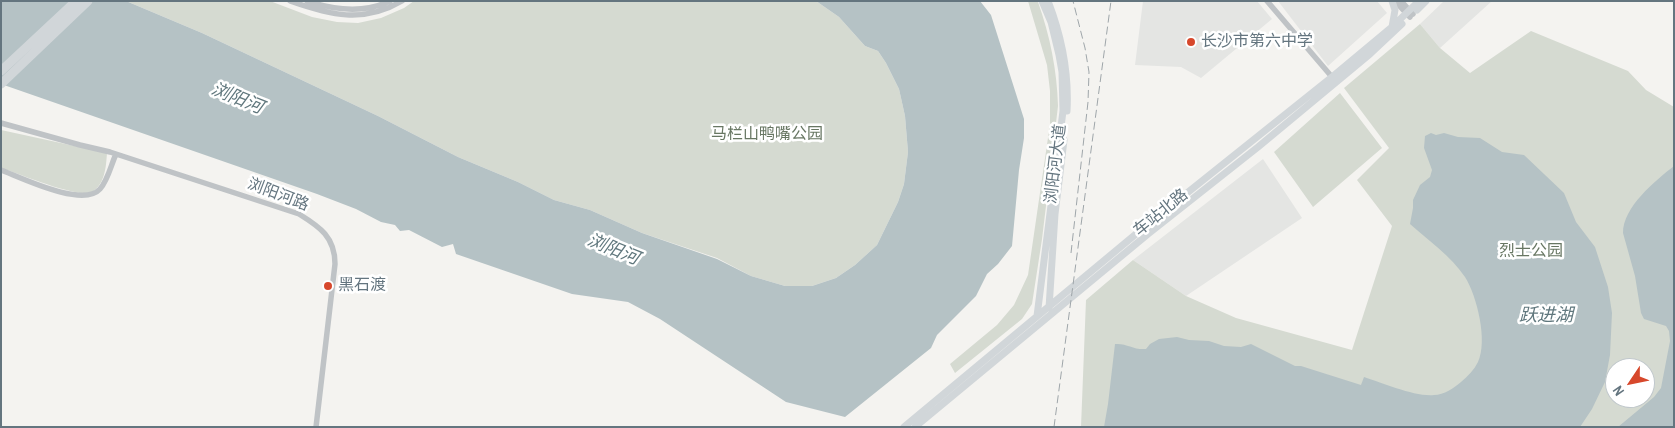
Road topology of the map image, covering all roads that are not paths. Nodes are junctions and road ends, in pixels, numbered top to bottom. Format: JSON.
{"nodes":[{"id":1,"x":76,"y":1,"type":"edge"},
{"id":2,"x":88,"y":1,"type":"edge"},
{"id":3,"x":290,"y":1,"type":"edge"},
{"id":4,"x":306,"y":1,"type":"edge"},
{"id":5,"x":390,"y":1,"type":"edge"},
{"id":6,"x":402,"y":1,"type":"edge"},
{"id":7,"x":1042,"y":1,"type":"edge"},
{"id":8,"x":1048,"y":1,"type":"edge"},
{"id":9,"x":1267,"y":1,"type":"edge"},
{"id":10,"x":1393,"y":1,"type":"edge"},
{"id":11,"x":1401,"y":1,"type":"edge"},
{"id":12,"x":1419,"y":1,"type":"edge"},
{"id":13,"x":1426,"y":1,"type":"edge"},
{"id":14,"x":1410,"y":14,"type":"junction"},
{"id":15,"x":1392,"y":26,"type":"junction"},
{"id":16,"x":1,"y":71,"type":"edge"},
{"id":17,"x":1332,"y":77,"type":"junction"},
{"id":18,"x":1,"y":84,"type":"edge"},
{"id":19,"x":1,"y":123,"type":"edge"},
{"id":20,"x":116,"y":154,"type":"junction"},
{"id":21,"x":1,"y":170,"type":"edge"},
{"id":22,"x":1049,"y":307,"type":"junction"},
{"id":23,"x":1038,"y":314,"type":"junction"},
{"id":24,"x":1047,"y":318,"type":"junction"},
{"id":25,"x":1034,"y":328,"type":"junction"},
{"id":26,"x":316,"y":427,"type":"edge"},
{"id":27,"x":904,"y":427,"type":"edge"},
{"id":28,"x":915,"y":427,"type":"edge"}],
"edges":[{"from":1,"to":16,"type":"highway"},
{"from":2,"to":18,"type":"highway"},
{"from":3,"to":6,"type":"street"},
{"from":4,"to":5,"type":"street"},
{"from":7,"to":23,"type":"main road","name":"浏阳河大道"},
{"from":8,"to":22,"type":"main road","name":"浏阳河大道"},
{"from":9,"to":17,"type":"street"},
{"from":10,"to":14,"type":"street"},
{"from":10,"to":15,"type":"main road"},
{"from":11,"to":14,"type":"street"},
{"from":12,"to":14,"type":"main road","name":"车站北路"},
{"from":13,"to":14,"type":"main road","name":"车站北路"},
{"from":14,"to":15,"type":"main road","name":"车站北路"},
{"from":14,"to":24,"type":"main road","name":"车站北路"},
{"from":15,"to":17,"type":"main road","name":"车站北路"},
{"from":17,"to":22,"type":"main road","name":"车站北路"},
{"from":19,"to":20,"type":"street","name":"浏阳河路"},
{"from":20,"to":21,"type":"street"},
{"from":20,"to":26,"type":"street","name":"浏阳河路"},
{"from":22,"to":23,"type":"main road","name":"车站北路"},
{"from":22,"to":24,"type":"main road","name":"浏阳河大道"},
{"from":23,"to":25,"type":"main road","name":"浏阳河大道"},
{"from":23,"to":27,"type":"main road","name":"车站北路"},
{"from":24,"to":25,"type":"main road","name":"车站北路"},
{"from":25,"to":28,"type":"main road","name":"车站北路"}]}
